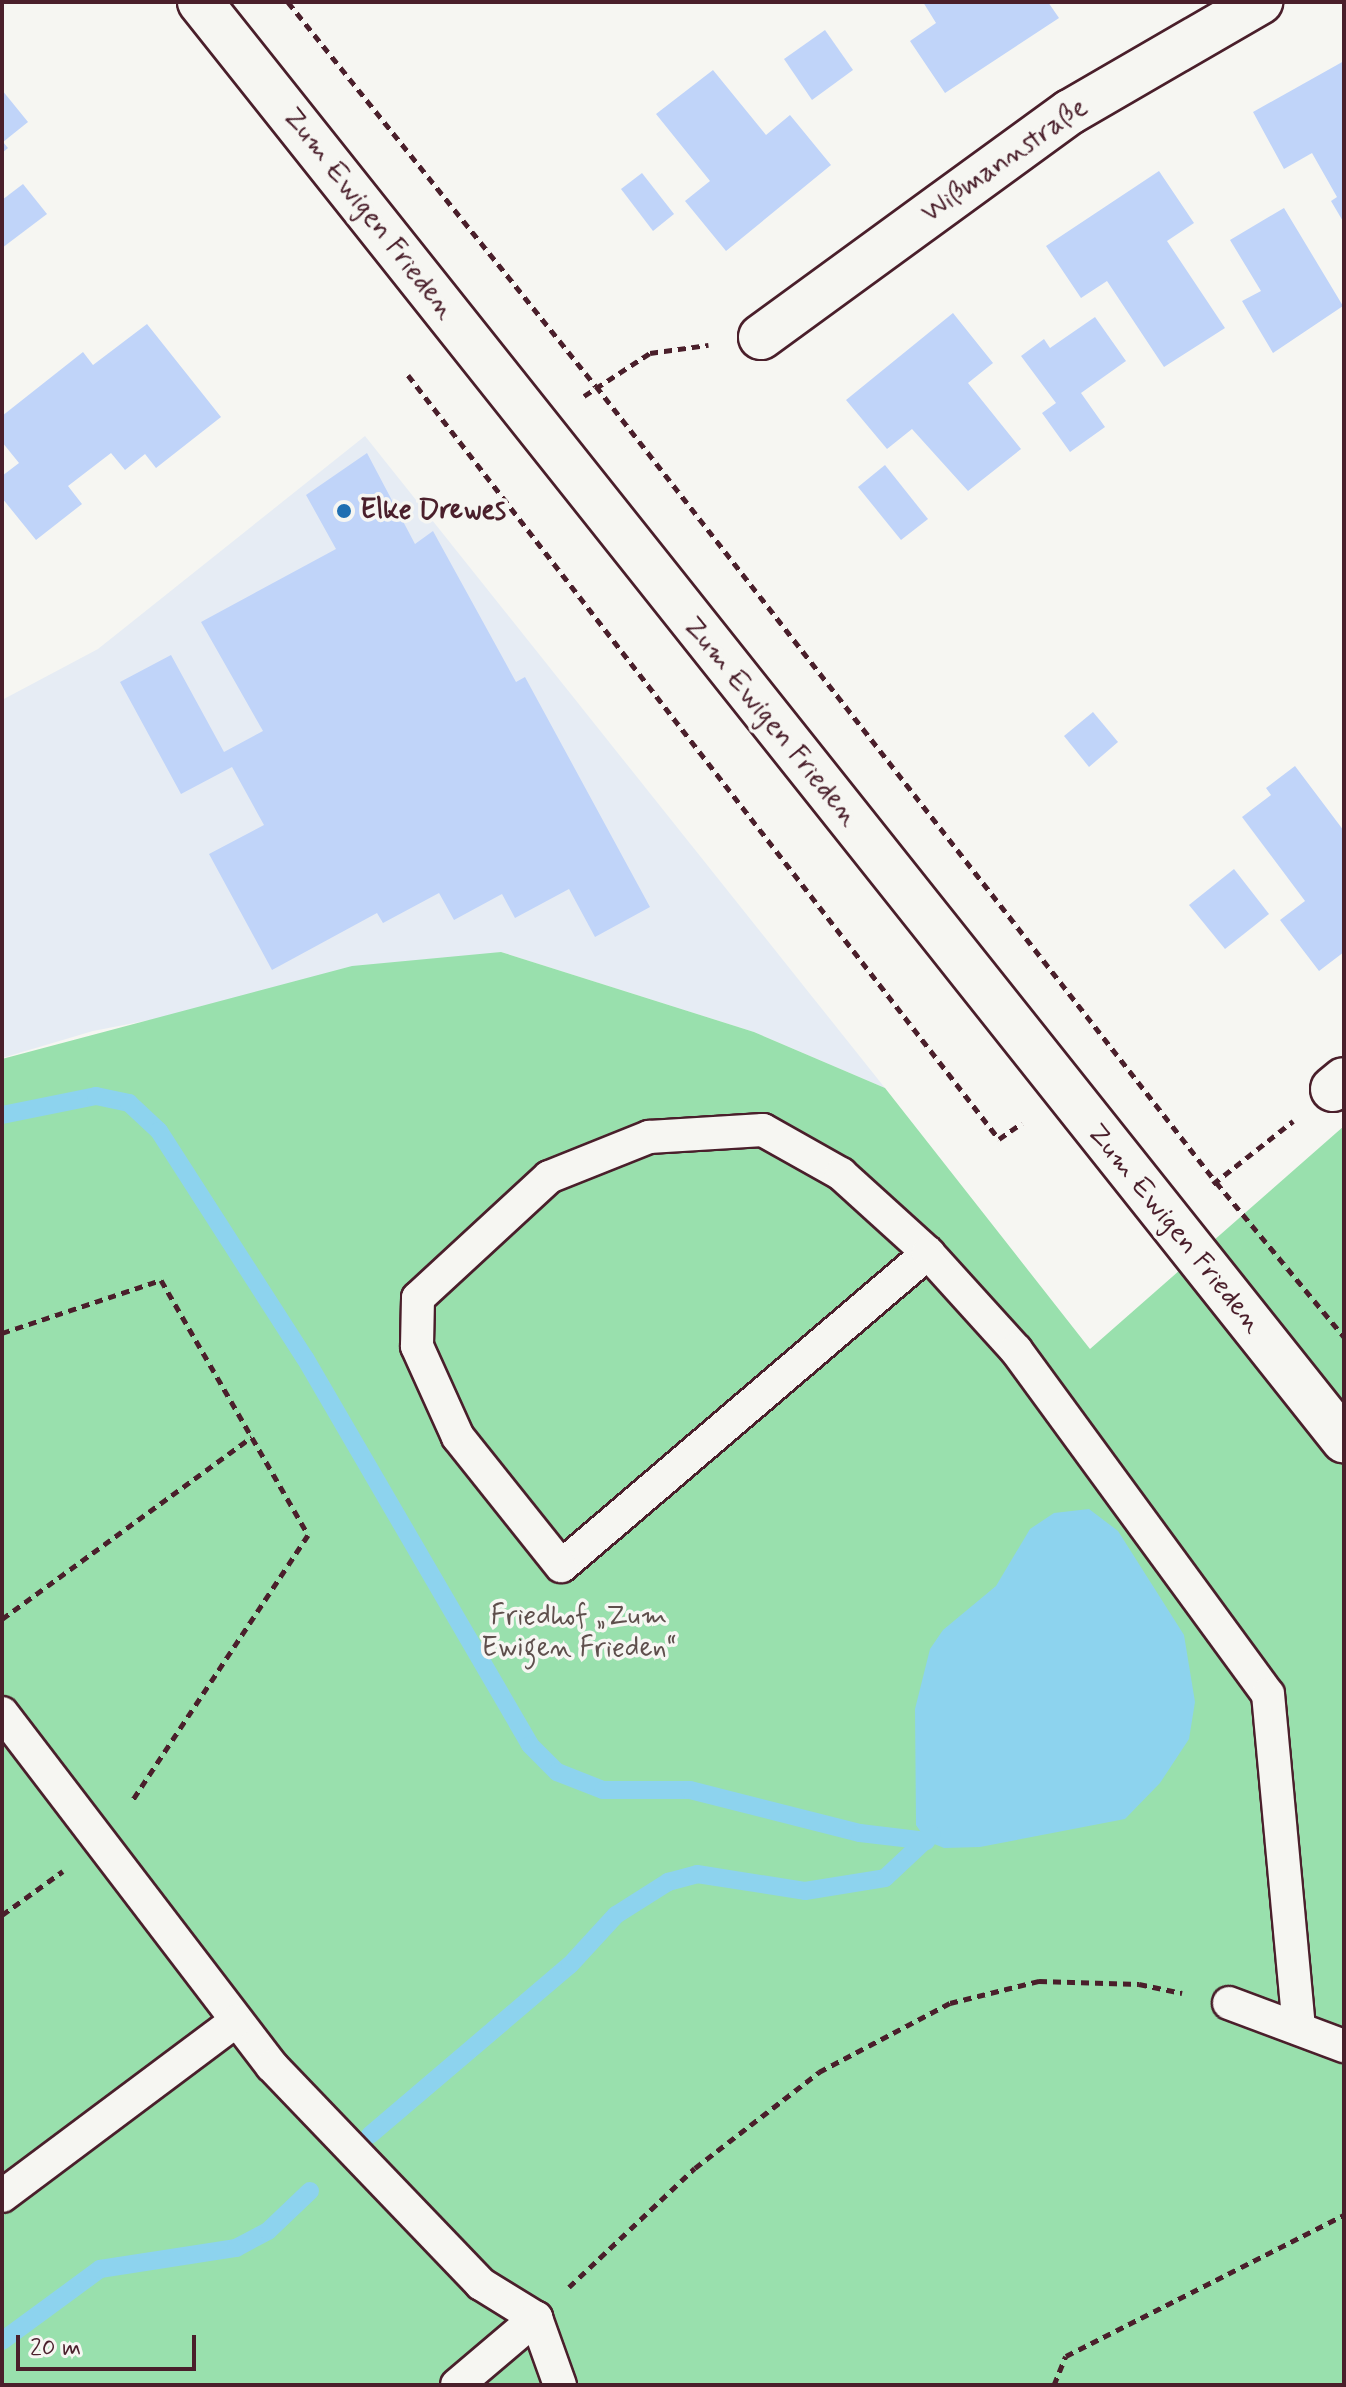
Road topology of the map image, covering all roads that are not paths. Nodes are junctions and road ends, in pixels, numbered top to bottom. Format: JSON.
{"nodes":[{"id":1,"x":200,"y":2,"type":"edge"},
{"id":2,"x":1260,"y":2,"type":"edge"},
{"id":3,"x":761,"y":337,"type":"dead end"},
{"id":4,"x":928,"y":1253,"type":"junction"},
{"id":5,"x":1344,"y":1440,"type":"edge"},
{"id":6,"x":2,"y":1713,"type":"edge"},
{"id":7,"x":1229,"y":2003,"type":"road end"},
{"id":8,"x":236,"y":2021,"type":"junction"},
{"id":9,"x":1299,"y":2027,"type":"junction"},
{"id":10,"x":1344,"y":2046,"type":"edge"},
{"id":11,"x":2,"y":2196,"type":"edge"},
{"id":12,"x":536,"y":2318,"type":"junction"},
{"id":13,"x":457,"y":2385,"type":"edge"},
{"id":14,"x":560,"y":2385,"type":"edge"}],
"edges":[{"from":1,"to":5,"type":"street","name":"Zum Ewigen Frieden"},
{"from":2,"to":3,"type":"street","name":"Wißmannstraße"},
{"from":4,"to":4,"type":"lane"},
{"from":4,"to":9,"type":"lane"},
{"from":6,"to":8,"type":"lane"},
{"from":7,"to":9,"type":"lane"},
{"from":8,"to":11,"type":"lane"},
{"from":8,"to":12,"type":"lane"},
{"from":9,"to":10,"type":"lane"},
{"from":12,"to":13,"type":"lane"},
{"from":12,"to":14,"type":"lane"}]}
